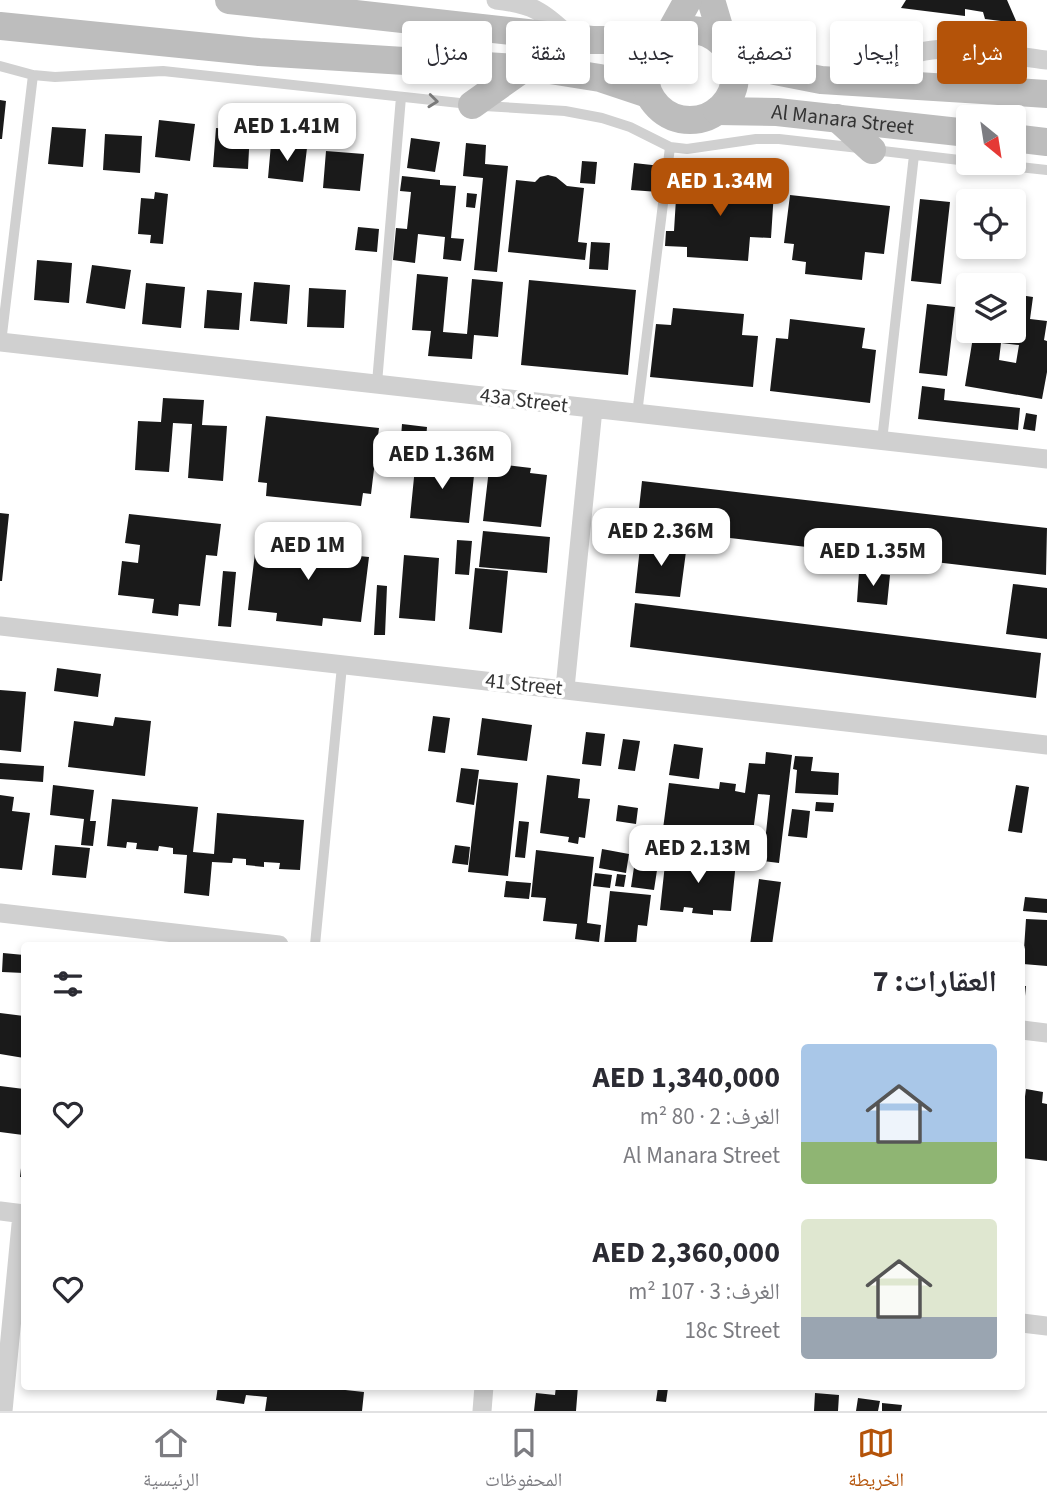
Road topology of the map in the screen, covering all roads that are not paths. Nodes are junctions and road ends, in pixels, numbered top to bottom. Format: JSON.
{"nodes":[{"id":1,"x":229,"y":0,"type":"edge"},
{"id":2,"x":496,"y":0,"type":"edge"},
{"id":3,"x":688,"y":0,"type":"edge"},
{"id":4,"x":711,"y":0,"type":"edge"},
{"id":5,"x":553,"y":21,"type":"edge"},
{"id":6,"x":675,"y":21,"type":"edge"},
{"id":7,"x":718,"y":21,"type":"edge"},
{"id":8,"x":0,"y":26,"type":"edge"},
{"id":9,"x":506,"y":29,"type":"edge"},
{"id":10,"x":923,"y":52,"type":"edge"},
{"id":11,"x":1047,"y":60,"type":"edge"},
{"id":12,"x":0,"y":66,"type":"edge"},
{"id":13,"x":506,"y":67,"type":"edge"},
{"id":14,"x":33,"y":75,"type":"junction"},
{"id":15,"x":590,"y":77,"type":"edge"},
{"id":16,"x":506,"y":81,"type":"edge"},
{"id":17,"x":646,"y":84,"type":"edge"},
{"id":18,"x":733,"y":84,"type":"edge"},
{"id":19,"x":881,"y":84,"type":"edge"},
{"id":20,"x":649,"y":94,"type":"junction"},
{"id":21,"x":1047,"y":94,"type":"edge"},
{"id":22,"x":401,"y":97,"type":"junction"},
{"id":23,"x":472,"y":105,"type":"junction"},
{"id":24,"x":717,"y":111,"type":"junction"},
{"id":25,"x":837,"y":118,"type":"junction"},
{"id":26,"x":956,"y":132,"type":"edge"},
{"id":27,"x":1026,"y":140,"type":"edge"},
{"id":28,"x":1047,"y":142,"type":"edge"},
{"id":29,"x":670,"y":147,"type":"junction"},
{"id":30,"x":872,"y":150,"type":"junction"},
{"id":31,"x":914,"y":155,"type":"junction"},
{"id":32,"x":956,"y":160,"type":"edge"},
{"id":33,"x":1026,"y":168,"type":"edge"},
{"id":34,"x":1047,"y":170,"type":"edge"},
{"id":35,"x":1,"y":343,"type":"edge"},
{"id":36,"x":377,"y":383,"type":"junction"},
{"id":37,"x":593,"y":409,"type":"junction"},
{"id":38,"x":637,"y":414,"type":"junction"},
{"id":39,"x":883,"y":441,"type":"junction"},
{"id":40,"x":1047,"y":459,"type":"edge"},
{"id":41,"x":0,"y":626,"type":"edge"},
{"id":42,"x":341,"y":666,"type":"junction"},
{"id":43,"x":565,"y":688,"type":"junction"},
{"id":44,"x":1047,"y":745,"type":"edge"},
{"id":45,"x":0,"y":913,"type":"edge"},
{"id":46,"x":253,"y":942,"type":"edge"},
{"id":47,"x":315,"y":942,"type":"edge"},
{"id":48,"x":1025,"y":1030,"type":"edge"},
{"id":49,"x":1047,"y":1033,"type":"edge"},
{"id":50,"x":0,"y":1211,"type":"edge"},
{"id":51,"x":21,"y":1214,"type":"edge"},
{"id":52,"x":21,"y":1234,"type":"edge"},
{"id":53,"x":1025,"y":1323,"type":"edge"},
{"id":54,"x":1047,"y":1326,"type":"edge"},
{"id":55,"x":484,"y":1390,"type":"edge"},
{"id":56,"x":3,"y":1411,"type":"edge"},
{"id":57,"x":482,"y":1411,"type":"edge"}],
"edges":[{"from":1,"to":9,"type":"main road"},
{"from":2,"to":5,"type":"street"},
{"from":3,"to":6,"type":"main road"},
{"from":4,"to":7,"type":"main road"},
{"from":8,"to":13,"type":"main road"},
{"from":10,"to":11,"type":"street"},
{"from":12,"to":14,"type":"lane"},
{"from":14,"to":22,"type":"lane"},
{"from":14,"to":35,"type":"lane"},
{"from":15,"to":20,"type":"main road"},
{"from":16,"to":23,"type":"main road"},
{"from":17,"to":20,"type":"main road"},
{"from":18,"to":24,"type":"main road"},
{"from":19,"to":21,"type":"main road","name":"Al Manara Street"},
{"from":20,"to":24,"type":"main road"},
{"from":22,"to":23,"type":"lane","one_way":true},
{"from":22,"to":36,"type":"lane"},
{"from":23,"to":29,"type":"lane"},
{"from":24,"to":25,"type":"main road","name":"Al Manara Street"},
{"from":25,"to":26,"type":"main road","name":"Al Manara Street"},
{"from":25,"to":30,"type":"main road"},
{"from":27,"to":28,"type":"main road"},
{"from":29,"to":30,"type":"lane"},
{"from":29,"to":38,"type":"lane"},
{"from":30,"to":31,"type":"lane"},
{"from":31,"to":32,"type":"lane"},
{"from":31,"to":39,"type":"lane"},
{"from":33,"to":34,"type":"lane"},
{"from":35,"to":36,"type":"street","name":"43a Street"},
{"from":36,"to":37,"type":"street","name":"43a Street"},
{"from":37,"to":38,"type":"street","name":"43a Street"},
{"from":37,"to":43,"type":"street"},
{"from":38,"to":39,"type":"street","name":"43a Street"},
{"from":39,"to":40,"type":"street","name":"43a Street"},
{"from":41,"to":42,"type":"street","name":"41 Street"},
{"from":42,"to":43,"type":"street","name":"41 Street"},
{"from":42,"to":47,"type":"lane"},
{"from":43,"to":44,"type":"street","name":"41 Street"},
{"from":45,"to":46,"type":"street"},
{"from":48,"to":49,"type":"street"},
{"from":50,"to":51,"type":"street"},
{"from":52,"to":56,"type":"street"},
{"from":53,"to":54,"type":"street"},
{"from":55,"to":57,"type":"street"}]}
